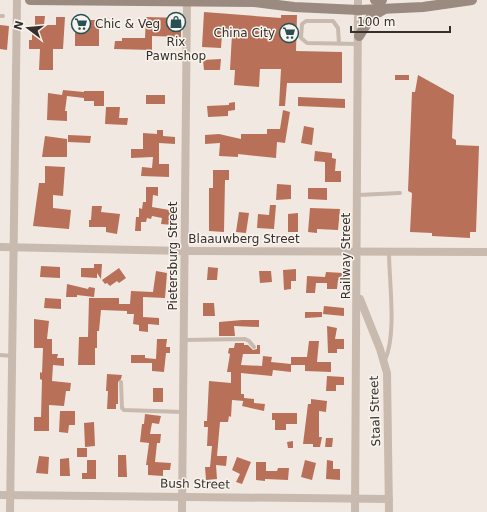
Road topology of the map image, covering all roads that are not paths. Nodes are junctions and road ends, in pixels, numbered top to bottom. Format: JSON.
{"nodes":[{"id":1,"x":17,"y":0,"type":"edge"},
{"id":2,"x":30,"y":0,"type":"edge"},
{"id":3,"x":270,"y":0,"type":"edge"},
{"id":4,"x":375,"y":0,"type":"edge"},
{"id":5,"x":472,"y":0,"type":"edge"},
{"id":6,"x":96,"y":1,"type":"edge"},
{"id":7,"x":138,"y":1,"type":"edge"},
{"id":8,"x":187,"y":1,"type":"edge"},
{"id":9,"x":254,"y":2,"type":"junction"},
{"id":10,"x":359,"y":5,"type":"edge"},
{"id":11,"x":382,"y":5,"type":"edge"},
{"id":12,"x":359,"y":40,"type":"junction"},
{"id":13,"x":339,"y":44,"type":"junction"},
{"id":14,"x":400,"y":194,"type":"dead end"},
{"id":15,"x":358,"y":195,"type":"junction"},
{"id":16,"x":0,"y":247,"type":"edge"},
{"id":17,"x":13,"y":247,"type":"junction"},
{"id":18,"x":185,"y":251,"type":"junction"},
{"id":19,"x":357,"y":252,"type":"junction"},
{"id":20,"x":388,"y":252,"type":"junction"},
{"id":21,"x":487,"y":252,"type":"edge"},
{"id":22,"x":358,"y":290,"type":"junction"},
{"id":23,"x":185,"y":340,"type":"junction"},
{"id":24,"x":254,"y":346,"type":"dead end"},
{"id":25,"x":0,"y":356,"type":"edge"},
{"id":26,"x":12,"y":356,"type":"junction"},
{"id":27,"x":384,"y":362,"type":"junction"},
{"id":28,"x":121,"y":382,"type":"dead end"},
{"id":29,"x":183,"y":412,"type":"junction"},
{"id":30,"x":0,"y":495,"type":"edge"},
{"id":31,"x":10,"y":495,"type":"junction"},
{"id":32,"x":182,"y":496,"type":"junction"},
{"id":33,"x":389,"y":498,"type":"junction"},
{"id":34,"x":356,"y":499,"type":"junction"},
{"id":35,"x":10,"y":512,"type":"edge"},
{"id":36,"x":182,"y":512,"type":"edge"},
{"id":37,"x":355,"y":512,"type":"edge"},
{"id":38,"x":389,"y":512,"type":"edge"}],
"edges":[{"from":1,"to":17,"type":"street"},
{"from":2,"to":6,"type":"main road"},
{"from":3,"to":9,"type":"main road"},
{"from":4,"to":11,"type":"main road"},
{"from":5,"to":11,"type":"main road"},
{"from":6,"to":7,"type":"main road"},
{"from":7,"to":8,"type":"main road"},
{"from":8,"to":9,"type":"main road"},
{"from":8,"to":18,"type":"street","name":"Pietersburg Street"},
{"from":9,"to":10,"type":"main road"},
{"from":10,"to":11,"type":"main road"},
{"from":10,"to":12,"type":"street","name":"Railway Street"},
{"from":11,"to":12,"type":"main road"},
{"from":12,"to":13,"type":"lane"},
{"from":12,"to":15,"type":"street","name":"Railway Street"},
{"from":13,"to":13,"type":"lane"},
{"from":14,"to":15,"type":"lane"},
{"from":15,"to":19,"type":"street","name":"Railway Street"},
{"from":16,"to":17,"type":"street","name":"Blaauwberg Street"},
{"from":17,"to":18,"type":"street","name":"Blaauwberg Street"},
{"from":17,"to":26,"type":"street"},
{"from":18,"to":19,"type":"street","name":"Blaauwberg Street"},
{"from":18,"to":23,"type":"street","name":"Pietersburg Street"},
{"from":19,"to":20,"type":"street","name":"Blaauwberg Street"},
{"from":19,"to":22,"type":"street","name":"Railway Street"},
{"from":20,"to":21,"type":"street","name":"Blaauwberg Street"},
{"from":20,"to":27,"type":"lane"},
{"from":22,"to":27,"type":"street","name":"Staal Street"},
{"from":22,"to":34,"type":"street","name":"Railway Street"},
{"from":23,"to":24,"type":"lane"},
{"from":23,"to":29,"type":"street","name":"Pietersburg Street"},
{"from":25,"to":26,"type":"lane"},
{"from":26,"to":31,"type":"street"},
{"from":27,"to":33,"type":"street","name":"Staal Street"},
{"from":28,"to":29,"type":"lane"},
{"from":29,"to":32,"type":"street","name":"Pietersburg Street"},
{"from":30,"to":31,"type":"street","name":"Bush Street"},
{"from":31,"to":32,"type":"street","name":"Bush Street"},
{"from":31,"to":35,"type":"street"},
{"from":32,"to":34,"type":"street","name":"Bush Street"},
{"from":32,"to":36,"type":"street","name":"Pietersburg Street"},
{"from":33,"to":34,"type":"street","name":"Bush Street"},
{"from":33,"to":38,"type":"street","name":"Staal Street"},
{"from":34,"to":37,"type":"street","name":"Railway Street"}]}
